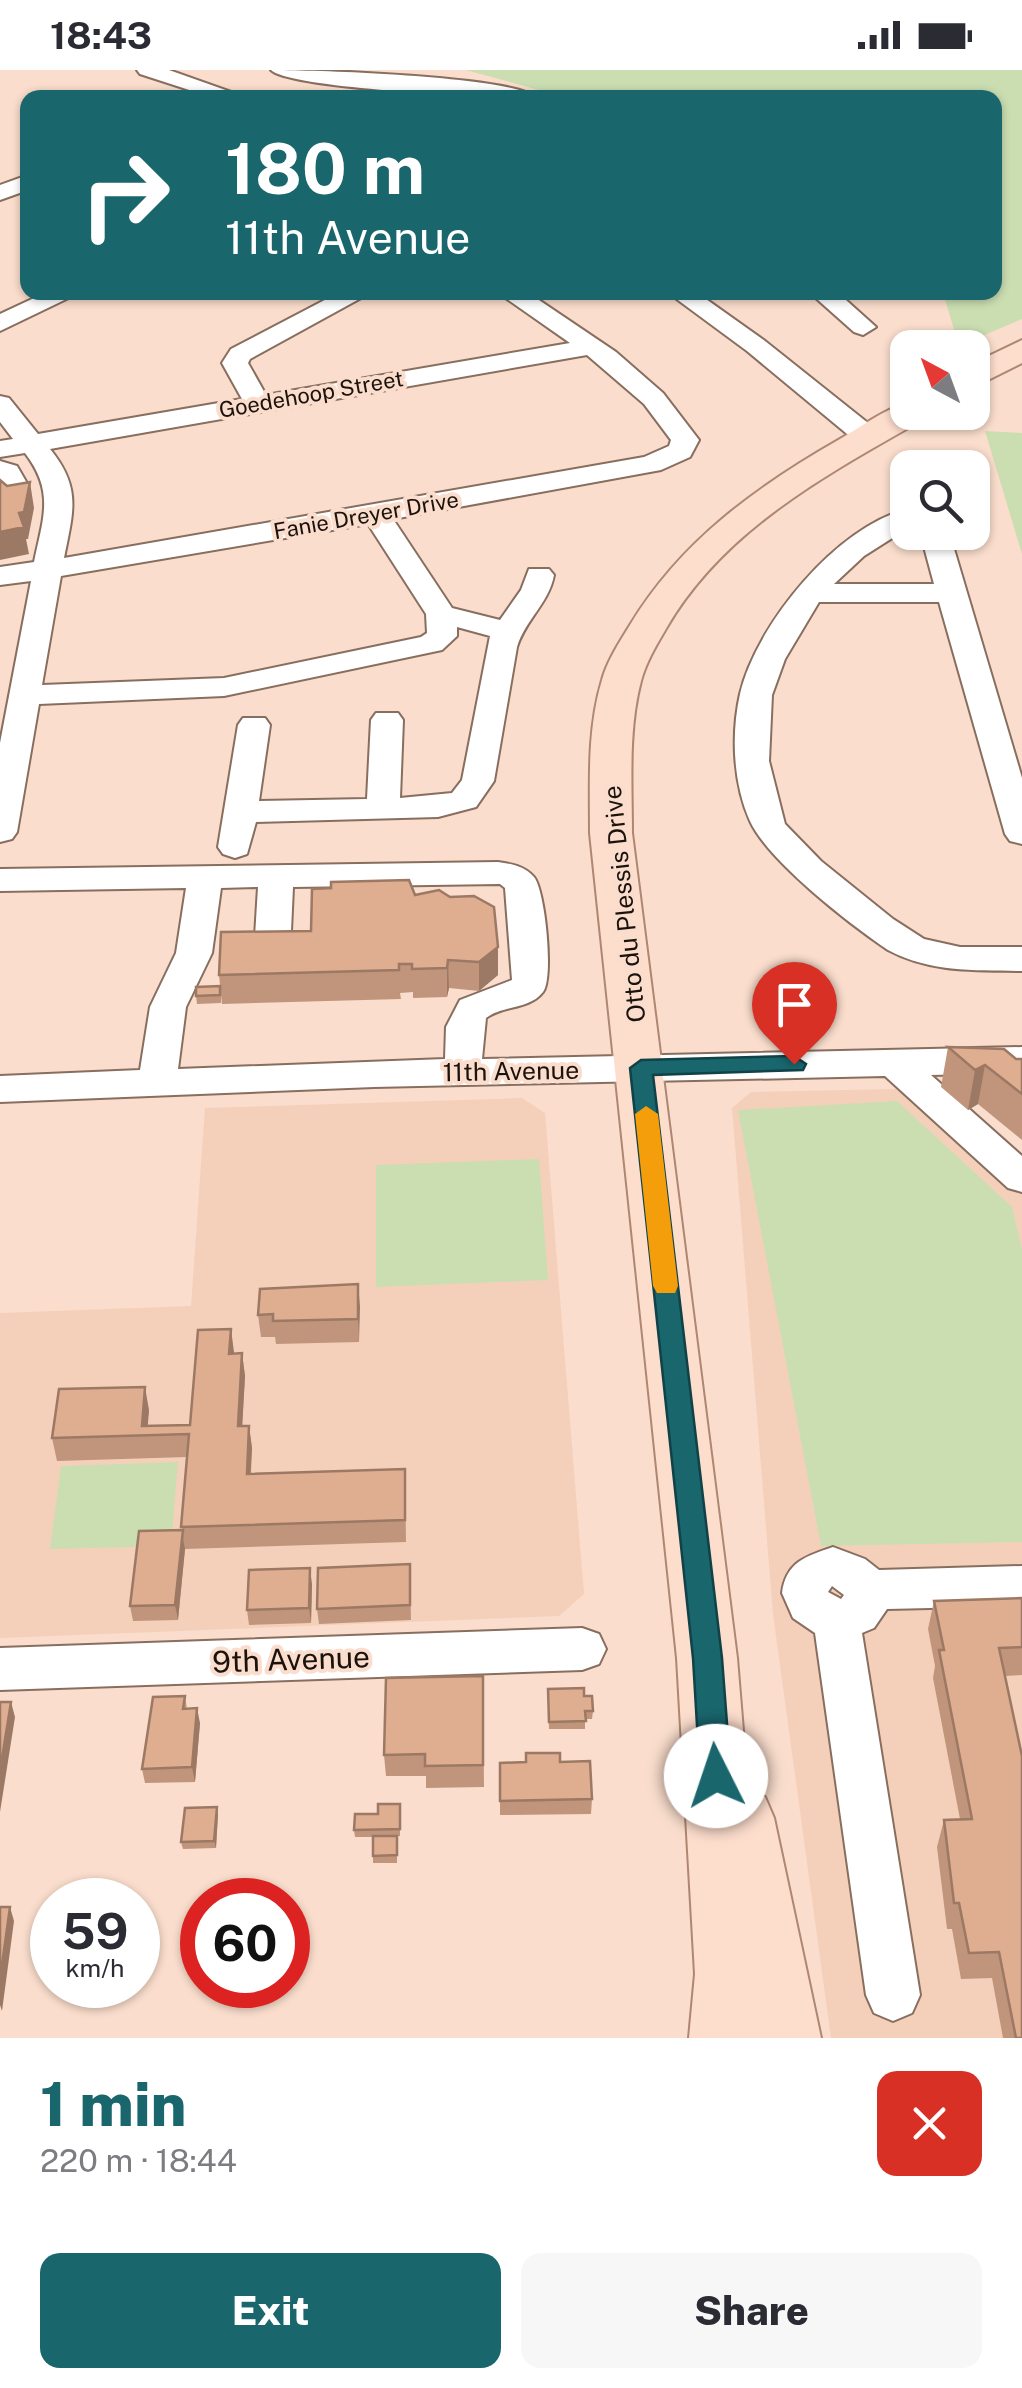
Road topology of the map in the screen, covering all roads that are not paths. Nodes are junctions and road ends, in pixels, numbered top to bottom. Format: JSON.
{"nodes":[{"id":1,"x":147,"y":70,"type":"edge"},
{"id":2,"x":254,"y":86,"type":"edge"},
{"id":3,"x":487,"y":90,"type":"edge"},
{"id":4,"x":51,"y":300,"type":"edge"},
{"id":5,"x":345,"y":300,"type":"edge"},
{"id":6,"x":521,"y":300,"type":"edge"},
{"id":7,"x":690,"y":300,"type":"edge"},
{"id":8,"x":831,"y":300,"type":"edge"},
{"id":9,"x":0,"y":324,"type":"edge"},
{"id":10,"x":863,"y":327,"type":"dead end"},
{"id":11,"x":591,"y":347,"type":"junction"},
{"id":12,"x":1022,"y":350,"type":"edge"},
{"id":13,"x":990,"y":368,"type":"edge"},
{"id":14,"x":257,"y":402,"type":"junction"},
{"id":15,"x":0,"y":404,"type":"edge"},
{"id":16,"x":890,"y":424,"type":"edge"},
{"id":17,"x":868,"y":437,"type":"junction"},
{"id":18,"x":32,"y":443,"type":"junction"},
{"id":19,"x":0,"y":448,"type":"edge"},
{"id":20,"x":375,"y":513,"type":"junction"},
{"id":21,"x":890,"y":529,"type":"edge"},
{"id":22,"x":939,"y":550,"type":"edge"},
{"id":23,"x":49,"y":570,"type":"junction"},
{"id":24,"x":538,"y":575,"type":"dead end"},
{"id":25,"x":0,"y":576,"type":"edge"},
{"id":26,"x":812,"y":593,"type":"junction"},
{"id":27,"x":951,"y":593,"type":"junction"},
{"id":28,"x":441,"y":614,"type":"junction"},
{"id":29,"x":507,"y":630,"type":"junction"},
{"id":30,"x":16,"y":703,"type":"edge"},
{"id":31,"x":387,"y":720,"type":"dead end"},
{"id":32,"x":254,"y":725,"type":"dead end"},
{"id":33,"x":382,"y":807,"type":"junction"},
{"id":34,"x":239,"y":812,"type":"junction"},
{"id":35,"x":0,"y":832,"type":"edge"},
{"id":36,"x":1022,"y":834,"type":"edge"},
{"id":37,"x":235,"y":847,"type":"dead end"},
{"id":38,"x":451,"y":874,"type":"junction"},
{"id":39,"x":205,"y":876,"type":"junction"},
{"id":40,"x":276,"y":877,"type":"junction"},
{"id":41,"x":0,"y":880,"type":"edge"},
{"id":42,"x":452,"y":912,"type":"edge"},
{"id":43,"x":272,"y":953,"type":"edge"},
{"id":44,"x":1022,"y":959,"type":"edge"},
{"id":45,"x":1022,"y":1060,"type":"edge"},
{"id":46,"x":893,"y":1062,"type":"junction"},
{"id":47,"x":641,"y":1068,"type":"junction"},
{"id":48,"x":464,"y":1072,"type":"junction"},
{"id":49,"x":157,"y":1084,"type":"junction"},
{"id":50,"x":0,"y":1089,"type":"edge"},
{"id":51,"x":1022,"y":1178,"type":"edge"},
{"id":52,"x":1022,"y":1586,"type":"edge"},
{"id":53,"x":582,"y":1649,"type":"dead end"},
{"id":54,"x":0,"y":1669,"type":"edge"},
{"id":55,"x":742,"y":1992,"type":"edge"},
{"id":56,"x":893,"y":1995,"type":"dead end"},
{"id":57,"x":739,"y":2038,"type":"edge"},
{"id":58,"x":784,"y":2038,"type":"edge"}],
"edges":[{"from":1,"to":2,"type":"street"},
{"from":2,"to":3,"type":"street"},
{"from":4,"to":9,"type":"street"},
{"from":5,"to":14,"type":"street"},
{"from":6,"to":11,"type":"street"},
{"from":7,"to":17,"type":"street"},
{"from":8,"to":10,"type":"street"},
{"from":11,"to":14,"type":"street","name":"Goedehoop Street"},
{"from":11,"to":20,"type":"street","name":"Fanie Dreyer Drive"},
{"from":12,"to":13,"type":"main road"},
{"from":14,"to":18,"type":"street","name":"Goedehoop Street"},
{"from":15,"to":18,"type":"street"},
{"from":16,"to":17,"type":"main road","name":"Otto du Plessis Drive"},
{"from":17,"to":47,"type":"main road","name":"Otto du Plessis Drive"},
{"from":18,"to":19,"type":"street","name":"Goedehoop Street"},
{"from":18,"to":23,"type":"street"},
{"from":20,"to":23,"type":"street","name":"Fanie Dreyer Drive"},
{"from":20,"to":28,"type":"street"},
{"from":21,"to":26,"type":"street"},
{"from":22,"to":27,"type":"street"},
{"from":23,"to":25,"type":"street","name":"Fanie Dreyer Drive"},
{"from":23,"to":30,"type":"street"},
{"from":24,"to":29,"type":"street"},
{"from":26,"to":27,"type":"street"},
{"from":26,"to":44,"type":"street"},
{"from":27,"to":36,"type":"street"},
{"from":28,"to":29,"type":"street"},
{"from":28,"to":30,"type":"street"},
{"from":29,"to":33,"type":"street"},
{"from":30,"to":35,"type":"street"},
{"from":31,"to":33,"type":"street"},
{"from":32,"to":34,"type":"street"},
{"from":33,"to":34,"type":"street"},
{"from":34,"to":37,"type":"street"},
{"from":38,"to":40,"type":"street"},
{"from":38,"to":42,"type":"street"},
{"from":38,"to":48,"type":"street"},
{"from":39,"to":40,"type":"street"},
{"from":39,"to":41,"type":"street"},
{"from":39,"to":49,"type":"street"},
{"from":40,"to":43,"type":"street"},
{"from":45,"to":46,"type":"street","name":"11th Avenue"},
{"from":46,"to":47,"type":"street","name":"11th Avenue"},
{"from":46,"to":51,"type":"street"},
{"from":47,"to":48,"type":"street","name":"11th Avenue"},
{"from":47,"to":55,"type":"main road","name":"Otto du Plessis Drive"},
{"from":48,"to":49,"type":"street","name":"11th Avenue"},
{"from":49,"to":50,"type":"street","name":"11th Avenue"},
{"from":52,"to":56,"type":"street"},
{"from":53,"to":54,"type":"street","name":"9th Avenue"},
{"from":55,"to":57,"type":"street"},
{"from":55,"to":58,"type":"main road","name":"Otto du Plessis Drive"}]}
